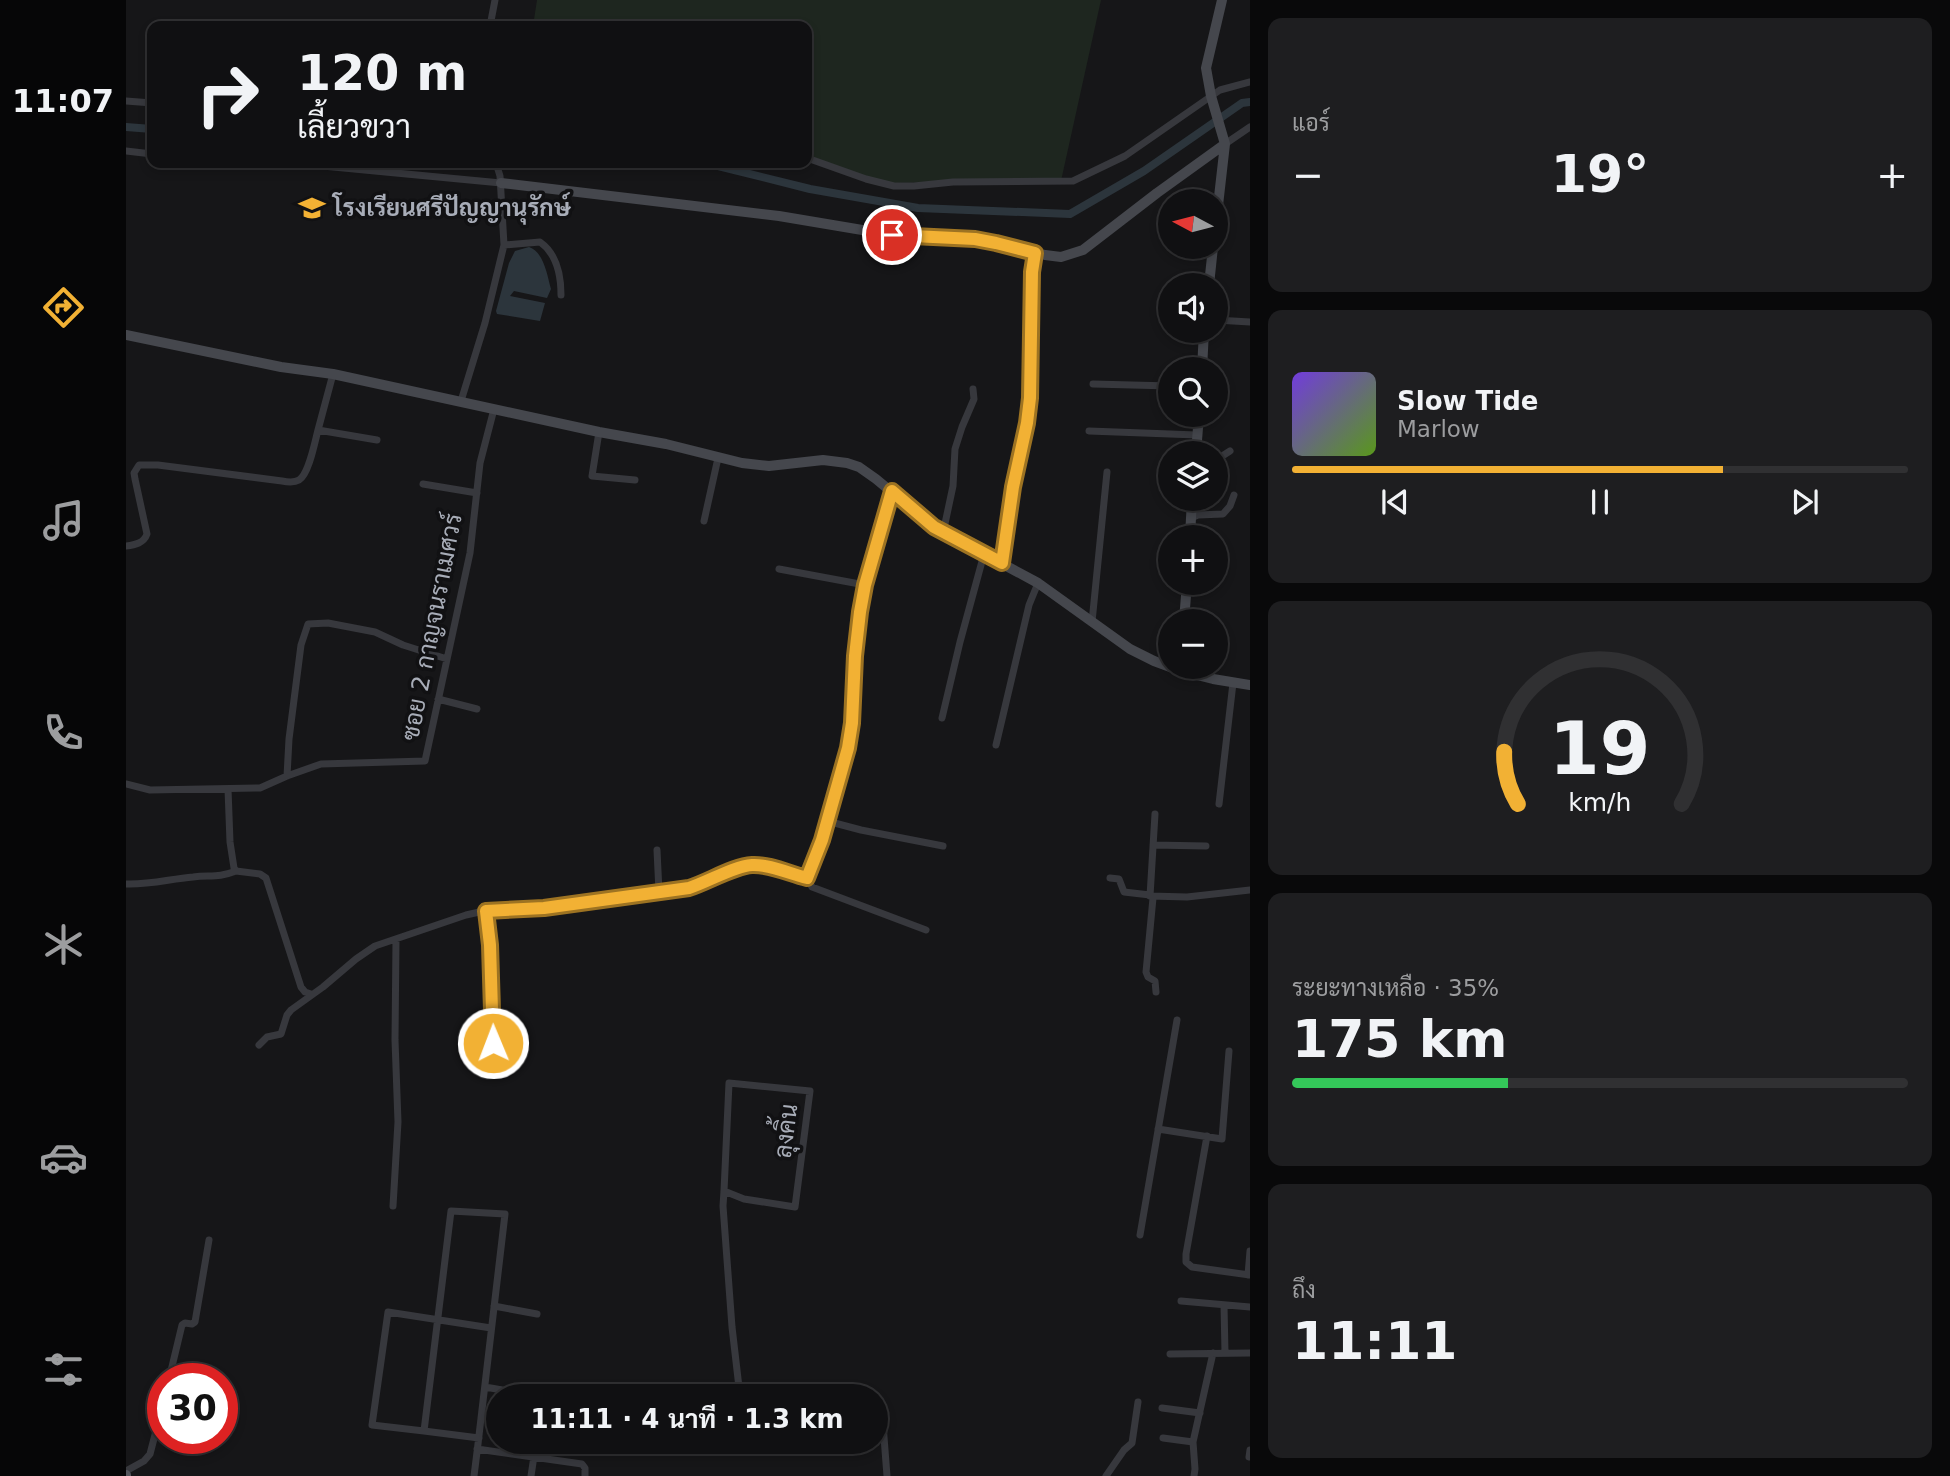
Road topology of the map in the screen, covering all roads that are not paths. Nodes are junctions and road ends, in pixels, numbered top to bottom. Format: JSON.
{"nodes":[{"id":1,"x":495,"y":0,"type":"edge"},
{"id":2,"x":1222,"y":0,"type":"edge"},
{"id":3,"x":491,"y":21,"type":"edge"},
{"id":4,"x":1250,"y":82,"type":"edge"},
{"id":5,"x":1212,"y":98,"type":"junction"},
{"id":6,"x":126,"y":101,"type":"edge"},
{"id":7,"x":147,"y":103,"type":"edge"},
{"id":8,"x":1250,"y":127,"type":"edge"},
{"id":9,"x":1225,"y":140,"type":"junction"},
{"id":10,"x":126,"y":151,"type":"edge"},
{"id":11,"x":147,"y":153,"type":"edge"},
{"id":12,"x":812,"y":160,"type":"edge"},
{"id":13,"x":353,"y":168,"type":"edge"},
{"id":14,"x":497,"y":168,"type":"edge"},
{"id":15,"x":501,"y":180,"type":"junction"},
{"id":16,"x":1220,"y":189,"type":"edge"},
{"id":17,"x":504,"y":245,"type":"junction"},
{"id":18,"x":1035,"y":253,"type":"junction"},
{"id":19,"x":561,"y":295,"type":"dead end"},
{"id":20,"x":1228,"y":321,"type":"edge"},
{"id":21,"x":1250,"y":322,"type":"edge"},
{"id":22,"x":126,"y":335,"type":"edge"},
{"id":23,"x":333,"y":374,"type":"junction"},
{"id":24,"x":1093,"y":384,"type":"dead end"},
{"id":25,"x":1158,"y":386,"type":"edge"},
{"id":26,"x":973,"y":389,"type":"dead end"},
{"id":27,"x":461,"y":401,"type":"junction"},
{"id":28,"x":494,"y":409,"type":"junction"},
{"id":29,"x":1198,"y":427,"type":"edge"},
{"id":30,"x":318,"y":430,"type":"junction"},
{"id":31,"x":1090,"y":431,"type":"dead end"},
{"id":32,"x":599,"y":432,"type":"junction"},
{"id":33,"x":1197,"y":435,"type":"junction"},
{"id":34,"x":377,"y":440,"type":"dead end"},
{"id":35,"x":1197,"y":441,"type":"edge"},
{"id":36,"x":718,"y":458,"type":"junction"},
{"id":37,"x":1107,"y":472,"type":"dead end"},
{"id":38,"x":635,"y":480,"type":"dead end"},
{"id":39,"x":423,"y":484,"type":"dead end"},
{"id":40,"x":892,"y":491,"type":"junction"},
{"id":41,"x":477,"y":493,"type":"junction"},
{"id":42,"x":1234,"y":495,"type":"dead end"},
{"id":43,"x":1191,"y":511,"type":"edge"},
{"id":44,"x":1191,"y":518,"type":"junction"},
{"id":45,"x":704,"y":521,"type":"dead end"},
{"id":46,"x":1191,"y":525,"type":"edge"},
{"id":47,"x":943,"y":533,"type":"junction"},
{"id":48,"x":126,"y":546,"type":"edge"},
{"id":49,"x":984,"y":554,"type":"junction"},
{"id":50,"x":1002,"y":563,"type":"junction"},
{"id":51,"x":779,"y":569,"type":"dead end"},
{"id":52,"x":1038,"y":583,"type":"junction"},
{"id":53,"x":865,"y":585,"type":"junction"},
{"id":54,"x":1093,"y":622,"type":"junction"},
{"id":55,"x":447,"y":659,"type":"junction"},
{"id":56,"x":1158,"y":662,"type":"edge"},
{"id":57,"x":1218,"y":679,"type":"edge"},
{"id":58,"x":1233,"y":683,"type":"junction"},
{"id":59,"x":1250,"y":685,"type":"edge"},
{"id":60,"x":438,"y":699,"type":"junction"},
{"id":61,"x":477,"y":709,"type":"dead end"},
{"id":62,"x":942,"y":718,"type":"dead end"},
{"id":63,"x":996,"y":745,"type":"dead end"},
{"id":64,"x":287,"y":776,"type":"junction"},
{"id":65,"x":126,"y":784,"type":"edge"},
{"id":66,"x":228,"y":789,"type":"junction"},
{"id":67,"x":1219,"y":804,"type":"dead end"},
{"id":68,"x":1155,"y":814,"type":"dead end"},
{"id":69,"x":828,"y":821,"type":"junction"},
{"id":70,"x":1153,"y":845,"type":"junction"},
{"id":71,"x":943,"y":846,"type":"dead end"},
{"id":72,"x":1206,"y":846,"type":"dead end"},
{"id":73,"x":657,"y":850,"type":"dead end"},
{"id":74,"x":236,"y":871,"type":"junction"},
{"id":75,"x":807,"y":878,"type":"junction"},
{"id":76,"x":1110,"y":878,"type":"dead end"},
{"id":77,"x":126,"y":884,"type":"edge"},
{"id":78,"x":1250,"y":890,"type":"edge"},
{"id":79,"x":659,"y":892,"type":"junction"},
{"id":80,"x":1151,"y":896,"type":"junction"},
{"id":81,"x":486,"y":911,"type":"junction"},
{"id":82,"x":926,"y":930,"type":"dead end"},
{"id":83,"x":396,"y":940,"type":"junction"},
{"id":84,"x":1156,"y":992,"type":"dead end"},
{"id":85,"x":311,"y":994,"type":"junction"},
{"id":86,"x":1177,"y":1020,"type":"dead end"},
{"id":87,"x":493,"y":1043,"type":"dead end"},
{"id":88,"x":259,"y":1045,"type":"dead end"},
{"id":89,"x":1229,"y":1051,"type":"dead end"},
{"id":90,"x":1158,"y":1129,"type":"junction"},
{"id":91,"x":1206,"y":1136,"type":"junction"},
{"id":92,"x":724,"y":1191,"type":"junction"},
{"id":93,"x":393,"y":1206,"type":"dead end"},
{"id":94,"x":1140,"y":1235,"type":"dead end"},
{"id":95,"x":209,"y":1240,"type":"dead end"},
{"id":96,"x":1250,"y":1251,"type":"edge"},
{"id":97,"x":1249,"y":1275,"type":"edge"},
{"id":98,"x":1181,"y":1301,"type":"dead end"},
{"id":99,"x":1224,"y":1305,"type":"junction"},
{"id":100,"x":494,"y":1306,"type":"junction"},
{"id":101,"x":1250,"y":1307,"type":"edge"},
{"id":102,"x":537,"y":1314,"type":"dead end"},
{"id":103,"x":437,"y":1320,"type":"junction"},
{"id":104,"x":491,"y":1328,"type":"junction"},
{"id":105,"x":1213,"y":1353,"type":"junction"},
{"id":106,"x":1225,"y":1353,"type":"junction"},
{"id":107,"x":1250,"y":1353,"type":"edge"},
{"id":108,"x":1170,"y":1354,"type":"dead end"},
{"id":109,"x":173,"y":1363,"type":"edge"},
{"id":110,"x":739,"y":1384,"type":"edge"},
{"id":111,"x":485,"y":1387,"type":"joint"},
{"id":112,"x":1138,"y":1402,"type":"dead end"},
{"id":113,"x":1162,"y":1408,"type":"dead end"},
{"id":114,"x":1200,"y":1413,"type":"junction"},
{"id":115,"x":424,"y":1431,"type":"junction"},
{"id":116,"x":479,"y":1438,"type":"junction"},
{"id":117,"x":1163,"y":1438,"type":"dead end"},
{"id":118,"x":1193,"y":1442,"type":"junction"},
{"id":119,"x":477,"y":1448,"type":"junction"},
{"id":120,"x":1250,"y":1450,"type":"edge"},
{"id":121,"x":150,"y":1454,"type":"edge"},
{"id":122,"x":885,"y":1454,"type":"edge"},
{"id":123,"x":534,"y":1456,"type":"junction"},
{"id":124,"x":1249,"y":1457,"type":"edge"},
{"id":125,"x":126,"y":1474,"type":"edge"},
{"id":126,"x":474,"y":1476,"type":"edge"},
{"id":127,"x":531,"y":1476,"type":"edge"},
{"id":128,"x":585,"y":1476,"type":"edge"},
{"id":129,"x":887,"y":1476,"type":"edge"},
{"id":130,"x":1106,"y":1476,"type":"edge"},
{"id":131,"x":1194,"y":1476,"type":"edge"}],
"edges":[{"from":1,"to":3,"type":"street"},
{"from":2,"to":5,"type":"street"},
{"from":4,"to":5,"type":"street"},
{"from":5,"to":9,"type":"street"},
{"from":5,"to":12,"type":"street"},
{"from":6,"to":7,"type":"street"},
{"from":8,"to":9,"type":"street"},
{"from":9,"to":16,"type":"street"},
{"from":9,"to":18,"type":"street"},
{"from":10,"to":11,"type":"street"},
{"from":13,"to":15,"type":"street"},
{"from":14,"to":15,"type":"street"},
{"from":15,"to":17,"type":"street"},
{"from":15,"to":18,"type":"street"},
{"from":17,"to":19,"type":"street"},
{"from":17,"to":27,"type":"street"},
{"from":18,"to":50,"type":"street"},
{"from":20,"to":21,"type":"street"},
{"from":22,"to":23,"type":"street"},
{"from":23,"to":27,"type":"street"},
{"from":23,"to":30,"type":"street"},
{"from":24,"to":25,"type":"street"},
{"from":26,"to":47,"type":"street"},
{"from":27,"to":28,"type":"street"},
{"from":28,"to":32,"type":"street"},
{"from":28,"to":41,"type":"street","name":"ซอย 2 กาญจนราเมศวร์"},
{"from":29,"to":33,"type":"street"},
{"from":30,"to":34,"type":"street"},
{"from":30,"to":48,"type":"street"},
{"from":31,"to":33,"type":"street"},
{"from":32,"to":36,"type":"street"},
{"from":32,"to":38,"type":"street"},
{"from":33,"to":35,"type":"street"},
{"from":36,"to":40,"type":"street"},
{"from":36,"to":45,"type":"street"},
{"from":37,"to":54,"type":"street"},
{"from":39,"to":41,"type":"street"},
{"from":40,"to":47,"type":"street"},
{"from":40,"to":53,"type":"street"},
{"from":41,"to":55,"type":"street","name":"ซอย 2 กาญจนราเมศวร์"},
{"from":42,"to":44,"type":"street"},
{"from":43,"to":44,"type":"street"},
{"from":44,"to":46,"type":"street"},
{"from":47,"to":49,"type":"street"},
{"from":49,"to":50,"type":"street"},
{"from":49,"to":62,"type":"street"},
{"from":50,"to":52,"type":"street"},
{"from":51,"to":53,"type":"street"},
{"from":52,"to":54,"type":"street"},
{"from":52,"to":63,"type":"street"},
{"from":53,"to":69,"type":"street"},
{"from":54,"to":56,"type":"street"},
{"from":55,"to":60,"type":"street","name":"ซอย 2 กาญจนราเมศวร์"},
{"from":55,"to":64,"type":"street"},
{"from":57,"to":58,"type":"street"},
{"from":58,"to":59,"type":"street"},
{"from":58,"to":67,"type":"street"},
{"from":60,"to":61,"type":"street"},
{"from":60,"to":64,"type":"street","name":"ซอย 2 กาญจนราเมศวร์"},
{"from":64,"to":66,"type":"street","name":"ซอย 2 กาญจนราเมศวร์"},
{"from":65,"to":66,"type":"street","name":"ซอย 2 กาญจนราเมศวร์"},
{"from":66,"to":74,"type":"street"},
{"from":68,"to":70,"type":"street"},
{"from":69,"to":71,"type":"street"},
{"from":69,"to":75,"type":"street"},
{"from":70,"to":72,"type":"street"},
{"from":70,"to":80,"type":"street"},
{"from":73,"to":79,"type":"street"},
{"from":74,"to":77,"type":"street"},
{"from":74,"to":85,"type":"street"},
{"from":75,"to":79,"type":"street"},
{"from":75,"to":82,"type":"street"},
{"from":76,"to":80,"type":"street"},
{"from":78,"to":80,"type":"street"},
{"from":79,"to":81,"type":"street"},
{"from":80,"to":84,"type":"street"},
{"from":81,"to":83,"type":"street"},
{"from":81,"to":87,"type":"street"},
{"from":83,"to":85,"type":"street"},
{"from":83,"to":93,"type":"street"},
{"from":85,"to":88,"type":"street"},
{"from":86,"to":90,"type":"street"},
{"from":89,"to":91,"type":"street"},
{"from":90,"to":91,"type":"street"},
{"from":90,"to":94,"type":"street"},
{"from":91,"to":97,"type":"street"},
{"from":92,"to":92,"type":"street","name":"ลุงคิ้น"},
{"from":92,"to":110,"type":"street","name":"ลุงคิ้น"},
{"from":95,"to":109,"type":"street"},
{"from":96,"to":97,"type":"street"},
{"from":98,"to":99,"type":"street"},
{"from":99,"to":101,"type":"street"},
{"from":99,"to":106,"type":"street"},
{"from":100,"to":102,"type":"street"},
{"from":100,"to":103,"type":"street"},
{"from":100,"to":104,"type":"street"},
{"from":103,"to":104,"type":"street"},
{"from":103,"to":115,"type":"street"},
{"from":103,"to":115,"type":"street"},
{"from":104,"to":111,"type":"street"},
{"from":105,"to":106,"type":"street"},
{"from":105,"to":108,"type":"street"},
{"from":105,"to":114,"type":"street"},
{"from":106,"to":107,"type":"street"},
{"from":111,"to":116,"type":"street"},
{"from":112,"to":130,"type":"street"},
{"from":113,"to":114,"type":"street"},
{"from":114,"to":118,"type":"street"},
{"from":115,"to":116,"type":"street"},
{"from":116,"to":119,"type":"street"},
{"from":117,"to":118,"type":"street"},
{"from":118,"to":131,"type":"street"},
{"from":119,"to":123,"type":"street"},
{"from":119,"to":126,"type":"street"},
{"from":120,"to":124,"type":"street"},
{"from":121,"to":125,"type":"street"},
{"from":122,"to":129,"type":"street"},
{"from":123,"to":127,"type":"street"},
{"from":123,"to":128,"type":"street"}]}
